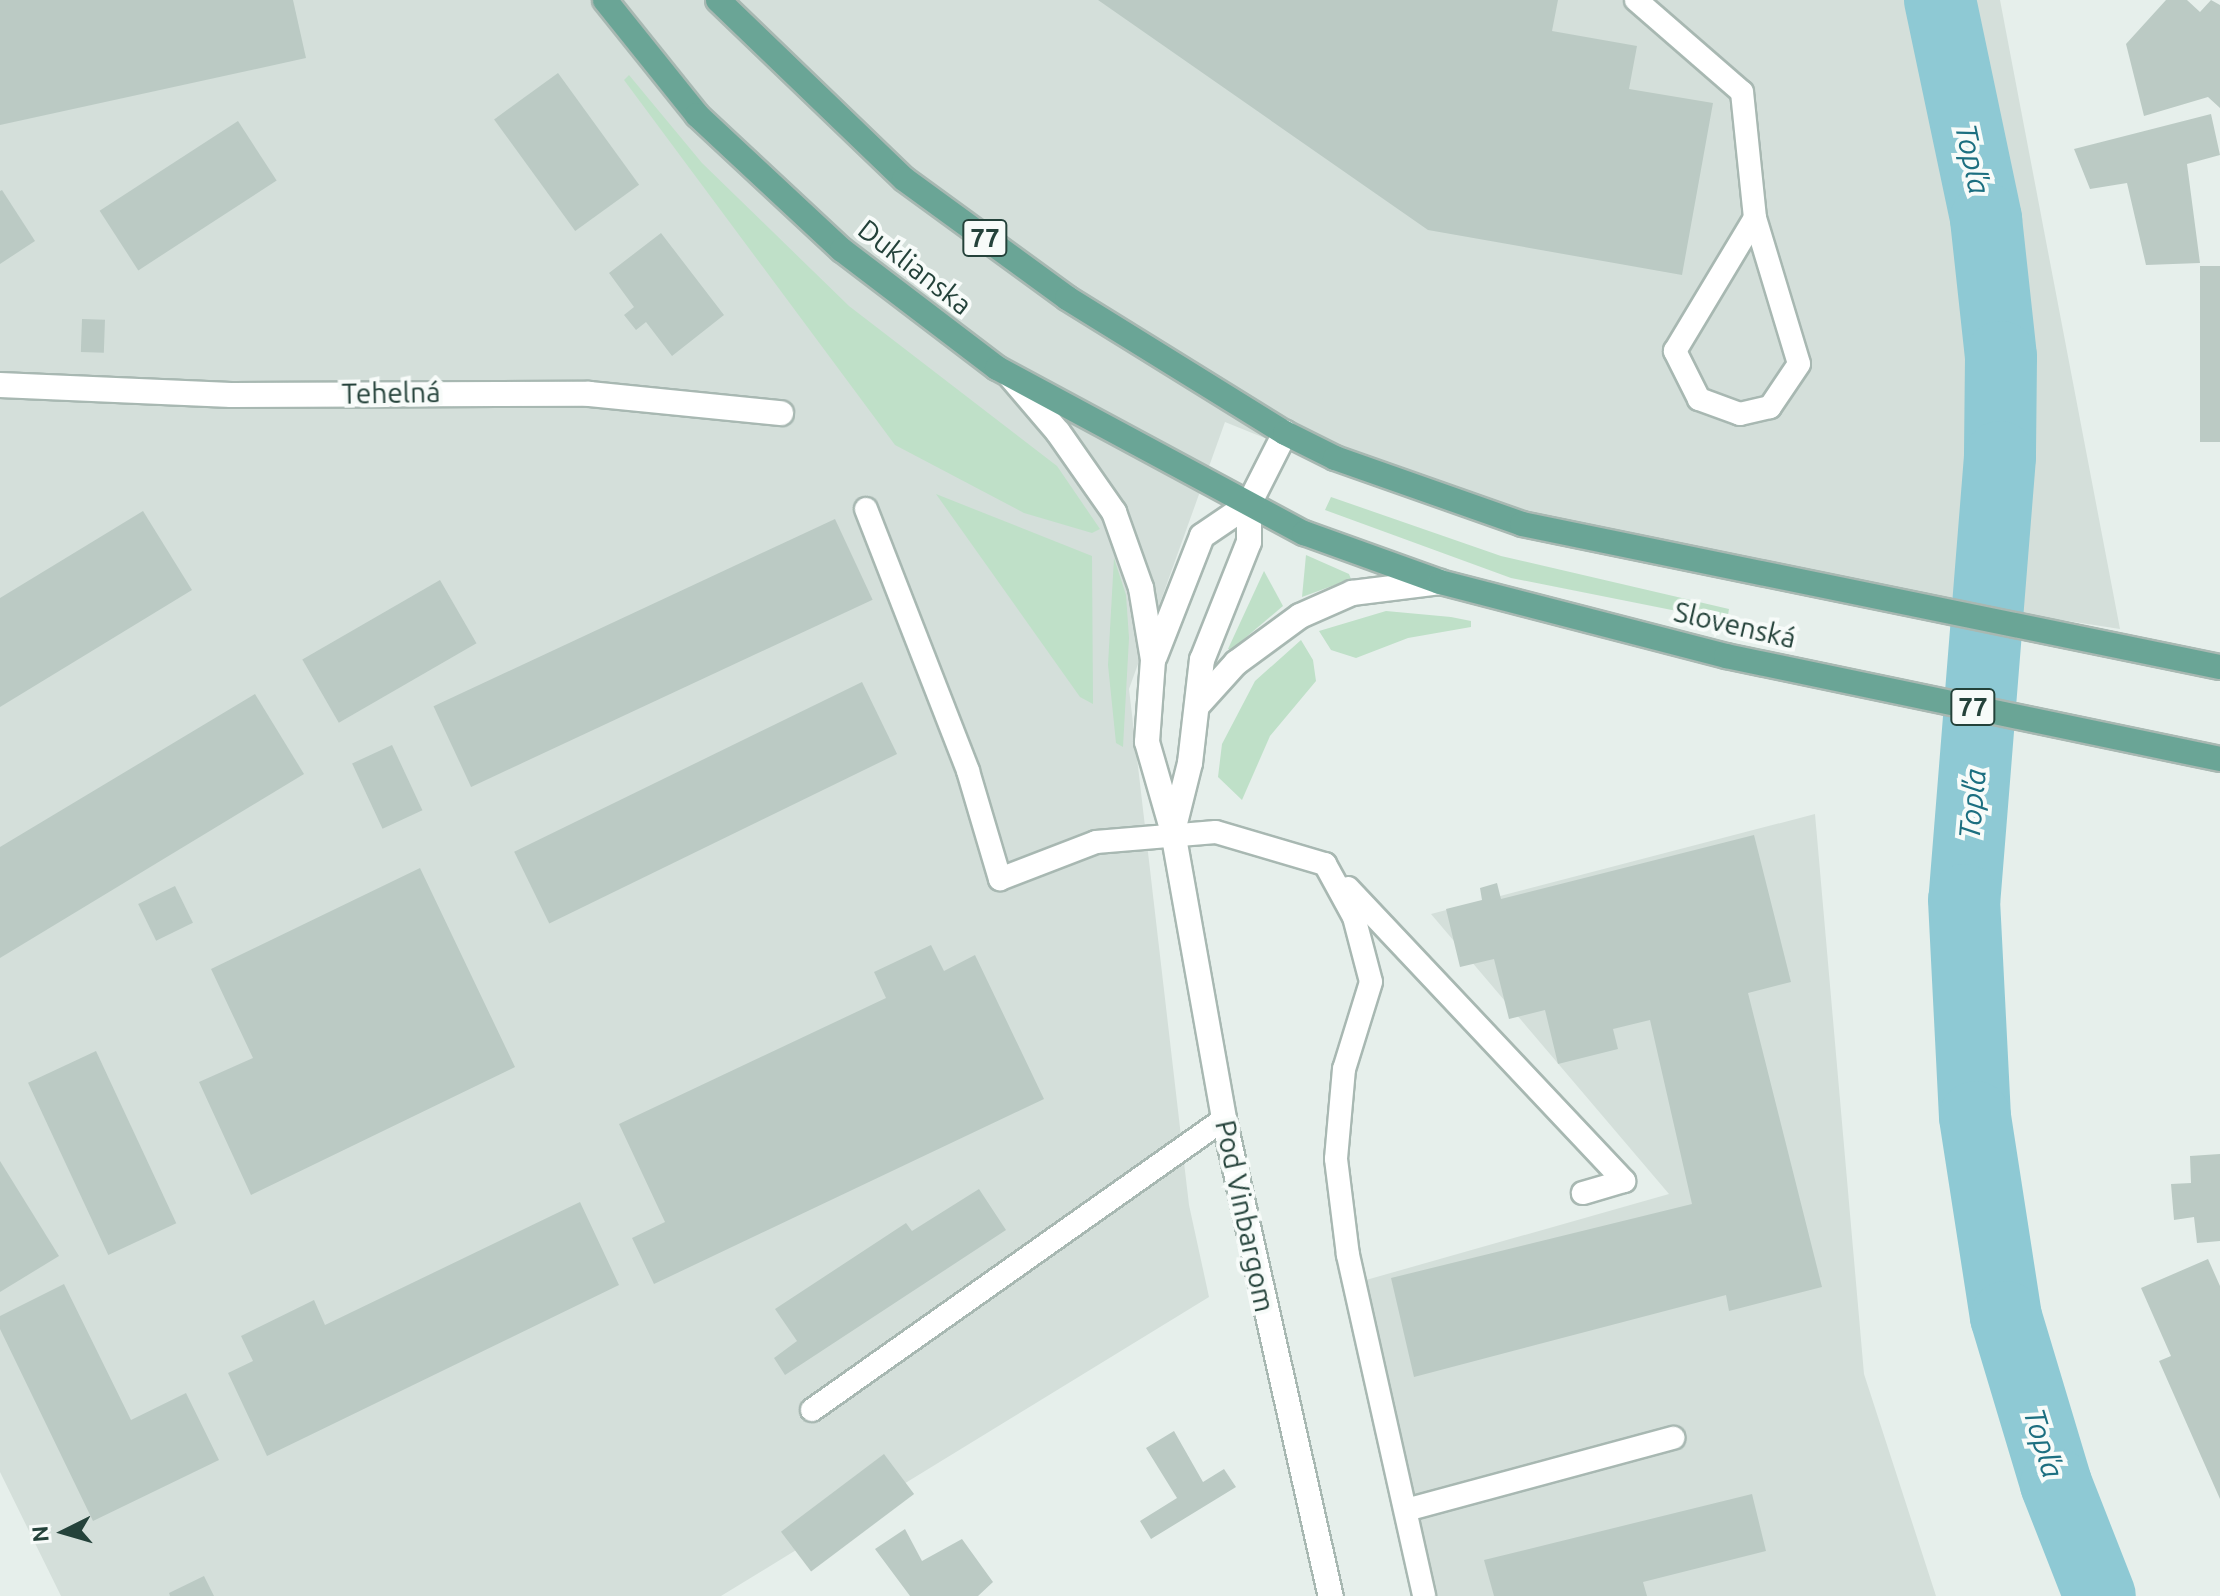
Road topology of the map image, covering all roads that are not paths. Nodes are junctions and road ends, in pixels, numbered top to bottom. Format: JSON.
{"nodes":[{"id":1,"x":605,"y":0,"type":"edge"},
{"id":2,"x":718,"y":0,"type":"edge"},
{"id":3,"x":1636,"y":0,"type":"edge"},
{"id":4,"x":1755,"y":218,"type":"junction"},
{"id":5,"x":1011,"y":377,"type":"junction"},
{"id":6,"x":0,"y":385,"type":"edge"},
{"id":7,"x":781,"y":413,"type":"dead end"},
{"id":8,"x":1285,"y":433,"type":"junction"},
{"id":9,"x":1249,"y":504,"type":"junction"},
{"id":10,"x":866,"y":509,"type":"dead end"},
{"id":11,"x":1440,"y":582,"type":"junction"},
{"id":12,"x":1153,"y":660,"type":"junction"},
{"id":13,"x":2220,"y":667,"type":"edge"},
{"id":14,"x":1198,"y":705,"type":"junction"},
{"id":15,"x":2220,"y":759,"type":"edge"},
{"id":16,"x":1173,"y":832,"type":"junction"},
{"id":17,"x":1325,"y":864,"type":"junction"},
{"id":18,"x":1224,"y":1119,"type":"junction"},
{"id":19,"x":1583,"y":1193,"type":"dead end"},
{"id":20,"x":812,"y":1410,"type":"dead end"},
{"id":21,"x":1673,"y":1438,"type":"dead end"},
{"id":22,"x":1406,"y":1510,"type":"junction"},
{"id":23,"x":1331,"y":1596,"type":"edge"},
{"id":24,"x":1424,"y":1596,"type":"edge"}],
"edges":[{"from":1,"to":5,"type":"main road","name":"Duklianska","number":"77"},
{"from":2,"to":8,"type":"main road","number":"77"},
{"from":3,"to":4,"type":"lane"},
{"from":4,"to":4,"type":"lane"},
{"from":5,"to":9,"type":"main road","name":"Duklianska","number":"77"},
{"from":5,"to":12,"type":"street","name":"Pod Vinbargom"},
{"from":6,"to":7,"type":"street","name":"Tehelná"},
{"from":8,"to":9,"type":"street","name":"Pod Vinbargom"},
{"from":8,"to":13,"type":"main road","name":"Slovenská","number":"77"},
{"from":9,"to":11,"type":"main road","name":"Slovenská","number":"77"},
{"from":9,"to":12,"type":"street","name":"Pod Vinbargom"},
{"from":9,"to":14,"type":"street","name":"Pod Vinbargom"},
{"from":10,"to":16,"type":"lane"},
{"from":11,"to":14,"type":"street"},
{"from":11,"to":15,"type":"main road","name":"Slovenská","number":"77"},
{"from":12,"to":16,"type":"street","name":"Pod Vinbargom"},
{"from":14,"to":16,"type":"street","name":"Pod Vinbargom"},
{"from":16,"to":17,"type":"lane"},
{"from":16,"to":18,"type":"street","name":"Pod Vinbargom"},
{"from":17,"to":19,"type":"lane"},
{"from":17,"to":22,"type":"lane"},
{"from":18,"to":20,"type":"lane"},
{"from":18,"to":23,"type":"street","name":"Pod Vinbargom"},
{"from":21,"to":22,"type":"lane"},
{"from":22,"to":24,"type":"lane"}]}
